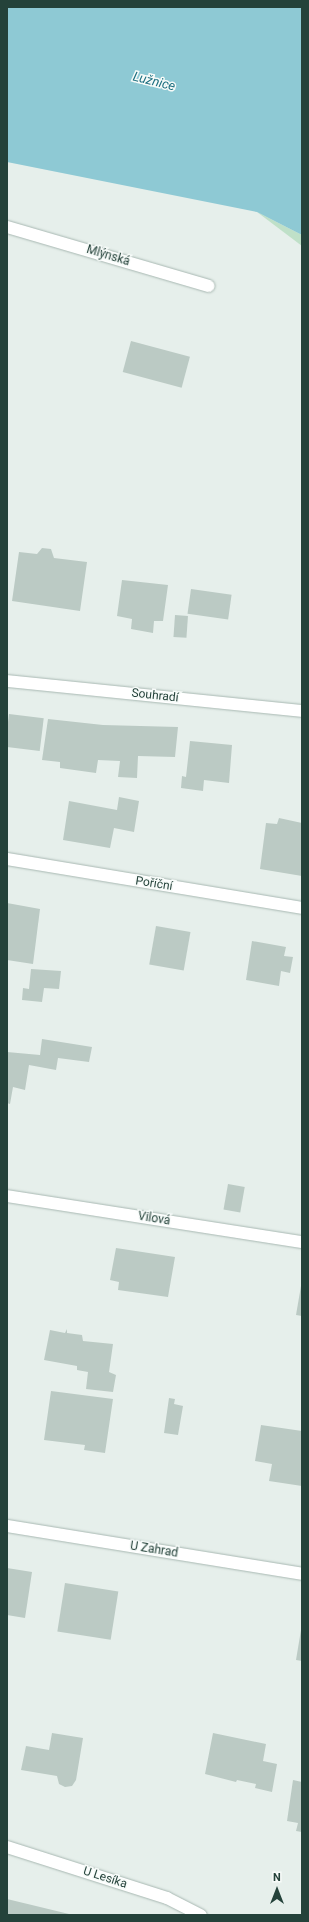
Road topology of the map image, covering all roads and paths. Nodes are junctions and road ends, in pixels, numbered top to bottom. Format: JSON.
{"nodes":[{"id":1,"x":7,"y":227,"type":"edge"},
{"id":2,"x":209,"y":286,"type":"dead end"},
{"id":3,"x":7,"y":681,"type":"edge"},
{"id":4,"x":302,"y":711,"type":"edge"},
{"id":5,"x":7,"y":859,"type":"edge"},
{"id":6,"x":302,"y":908,"type":"edge"},
{"id":7,"x":7,"y":1196,"type":"edge"},
{"id":8,"x":302,"y":1242,"type":"edge"},
{"id":9,"x":7,"y":1526,"type":"edge"},
{"id":10,"x":302,"y":1574,"type":"edge"},
{"id":11,"x":7,"y":1847,"type":"edge"},
{"id":12,"x":201,"y":1915,"type":"edge"}],
"edges":[{"from":1,"to":2,"type":"street","name":"Mlýnská"},
{"from":3,"to":4,"type":"street","name":"Souhradí"},
{"from":5,"to":6,"type":"street","name":"Poříční"},
{"from":7,"to":8,"type":"street","name":"Vilová"},
{"from":9,"to":10,"type":"street","name":"U Zahrad"},
{"from":11,"to":12,"type":"street","name":"U Lesíka"}]}
